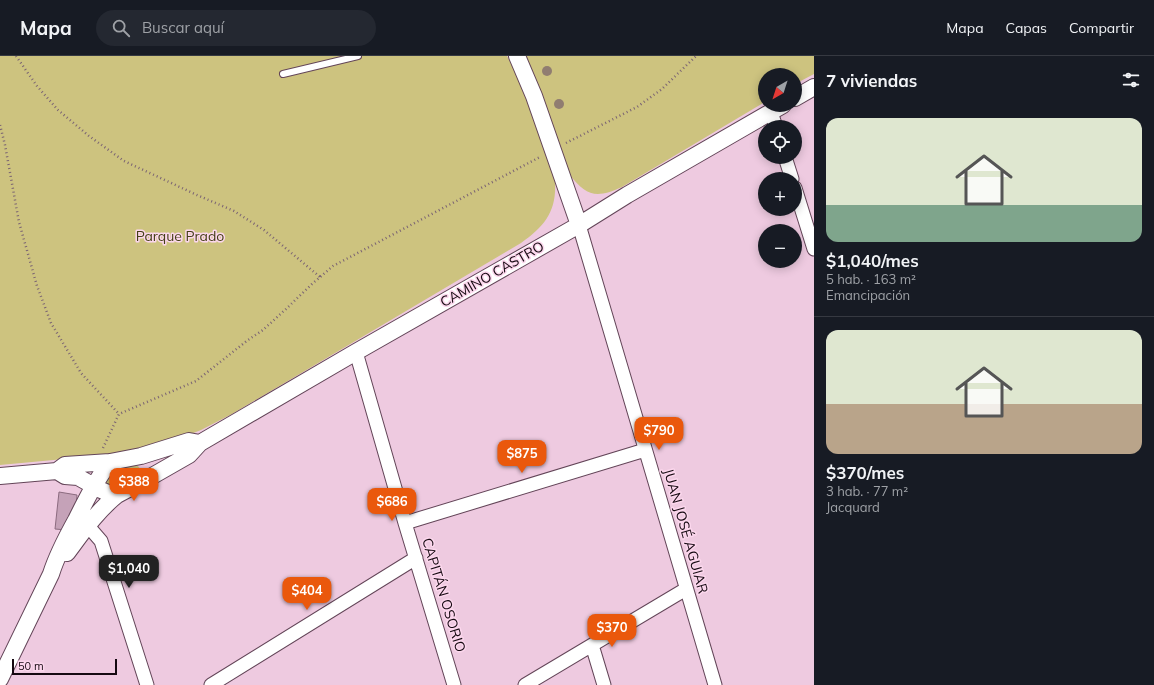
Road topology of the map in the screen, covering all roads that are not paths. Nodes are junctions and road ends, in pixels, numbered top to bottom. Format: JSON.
{"nodes":[{"id":1,"x":358,"y":56,"type":"edge"},
{"id":2,"x":517,"y":56,"type":"edge"},
{"id":3,"x":283,"y":74,"type":"dead end"},
{"id":4,"x":814,"y":87,"type":"edge"},
{"id":5,"x":802,"y":94,"type":"edge"},
{"id":6,"x":777,"y":115,"type":"edge"},
{"id":7,"x":802,"y":210,"type":"edge"},
{"id":8,"x":579,"y":225,"type":"junction"},
{"id":9,"x":814,"y":249,"type":"edge"},
{"id":10,"x":356,"y":352,"type":"junction"},
{"id":11,"x":200,"y":443,"type":"junction"},
{"id":12,"x":645,"y":450,"type":"junction"},
{"id":13,"x":141,"y":456,"type":"junction"},
{"id":14,"x":103,"y":462,"type":"junction"},
{"id":15,"x":57,"y":471,"type":"junction"},
{"id":16,"x":0,"y":476,"type":"edge"},
{"id":17,"x":147,"y":479,"type":"junction"},
{"id":18,"x":94,"y":486,"type":"junction"},
{"id":19,"x":117,"y":495,"type":"junction"},
{"id":20,"x":82,"y":522,"type":"junction"},
{"id":21,"x":405,"y":523,"type":"junction"},
{"id":22,"x":416,"y":558,"type":"junction"},
{"id":23,"x":686,"y":589,"type":"junction"},
{"id":24,"x":592,"y":646,"type":"junction"},
{"id":25,"x":0,"y":679,"type":"edge"},
{"id":26,"x":147,"y":685,"type":"edge"},
{"id":27,"x":211,"y":685,"type":"edge"},
{"id":28,"x":454,"y":685,"type":"edge"},
{"id":29,"x":525,"y":685,"type":"edge"},
{"id":30,"x":604,"y":685,"type":"edge"},
{"id":31,"x":715,"y":685,"type":"edge"}],
"edges":[{"from":1,"to":3,"type":"lane"},
{"from":2,"to":8,"type":"street"},
{"from":4,"to":5,"type":"street"},
{"from":6,"to":8,"type":"street","name":"CAMINO CASTRO"},
{"from":7,"to":9,"type":"street"},
{"from":8,"to":10,"type":"street","name":"CAMINO CASTRO"},
{"from":8,"to":12,"type":"street","name":"JUAN JOSÉ AGUIAR"},
{"from":10,"to":11,"type":"street","name":"CAMINO CASTRO"},
{"from":10,"to":21,"type":"street","name":"CAPITÁN OSORIO"},
{"from":11,"to":13,"type":"street","name":"CAMINO CASTRO"},
{"from":11,"to":17,"type":"street","name":"CAMINO CASTRO"},
{"from":12,"to":21,"type":"street"},
{"from":12,"to":23,"type":"street","name":"JUAN JOSÉ AGUIAR"},
{"from":13,"to":14,"type":"street","name":"CAMINO CASTRO"},
{"from":13,"to":17,"type":"street"},
{"from":14,"to":15,"type":"street","name":"CAMINO CASTRO"},
{"from":14,"to":18,"type":"street"},
{"from":15,"to":16,"type":"street","name":"CAMINO CASTRO"},
{"from":15,"to":18,"type":"street","name":"CAMINO CASTRO"},
{"from":17,"to":19,"type":"street","name":"CAMINO CASTRO"},
{"from":18,"to":19,"type":"street","name":"CAMINO CASTRO"},
{"from":18,"to":20,"type":"street"},
{"from":19,"to":20,"type":"street"},
{"from":20,"to":25,"type":"street"},
{"from":20,"to":26,"type":"street"},
{"from":21,"to":22,"type":"street","name":"CAPITÁN OSORIO"},
{"from":22,"to":27,"type":"street"},
{"from":22,"to":28,"type":"street","name":"CAPITÁN OSORIO"},
{"from":23,"to":24,"type":"street"},
{"from":23,"to":31,"type":"street","name":"JUAN JOSÉ AGUIAR"},
{"from":24,"to":29,"type":"street"},
{"from":24,"to":30,"type":"street"}]}
